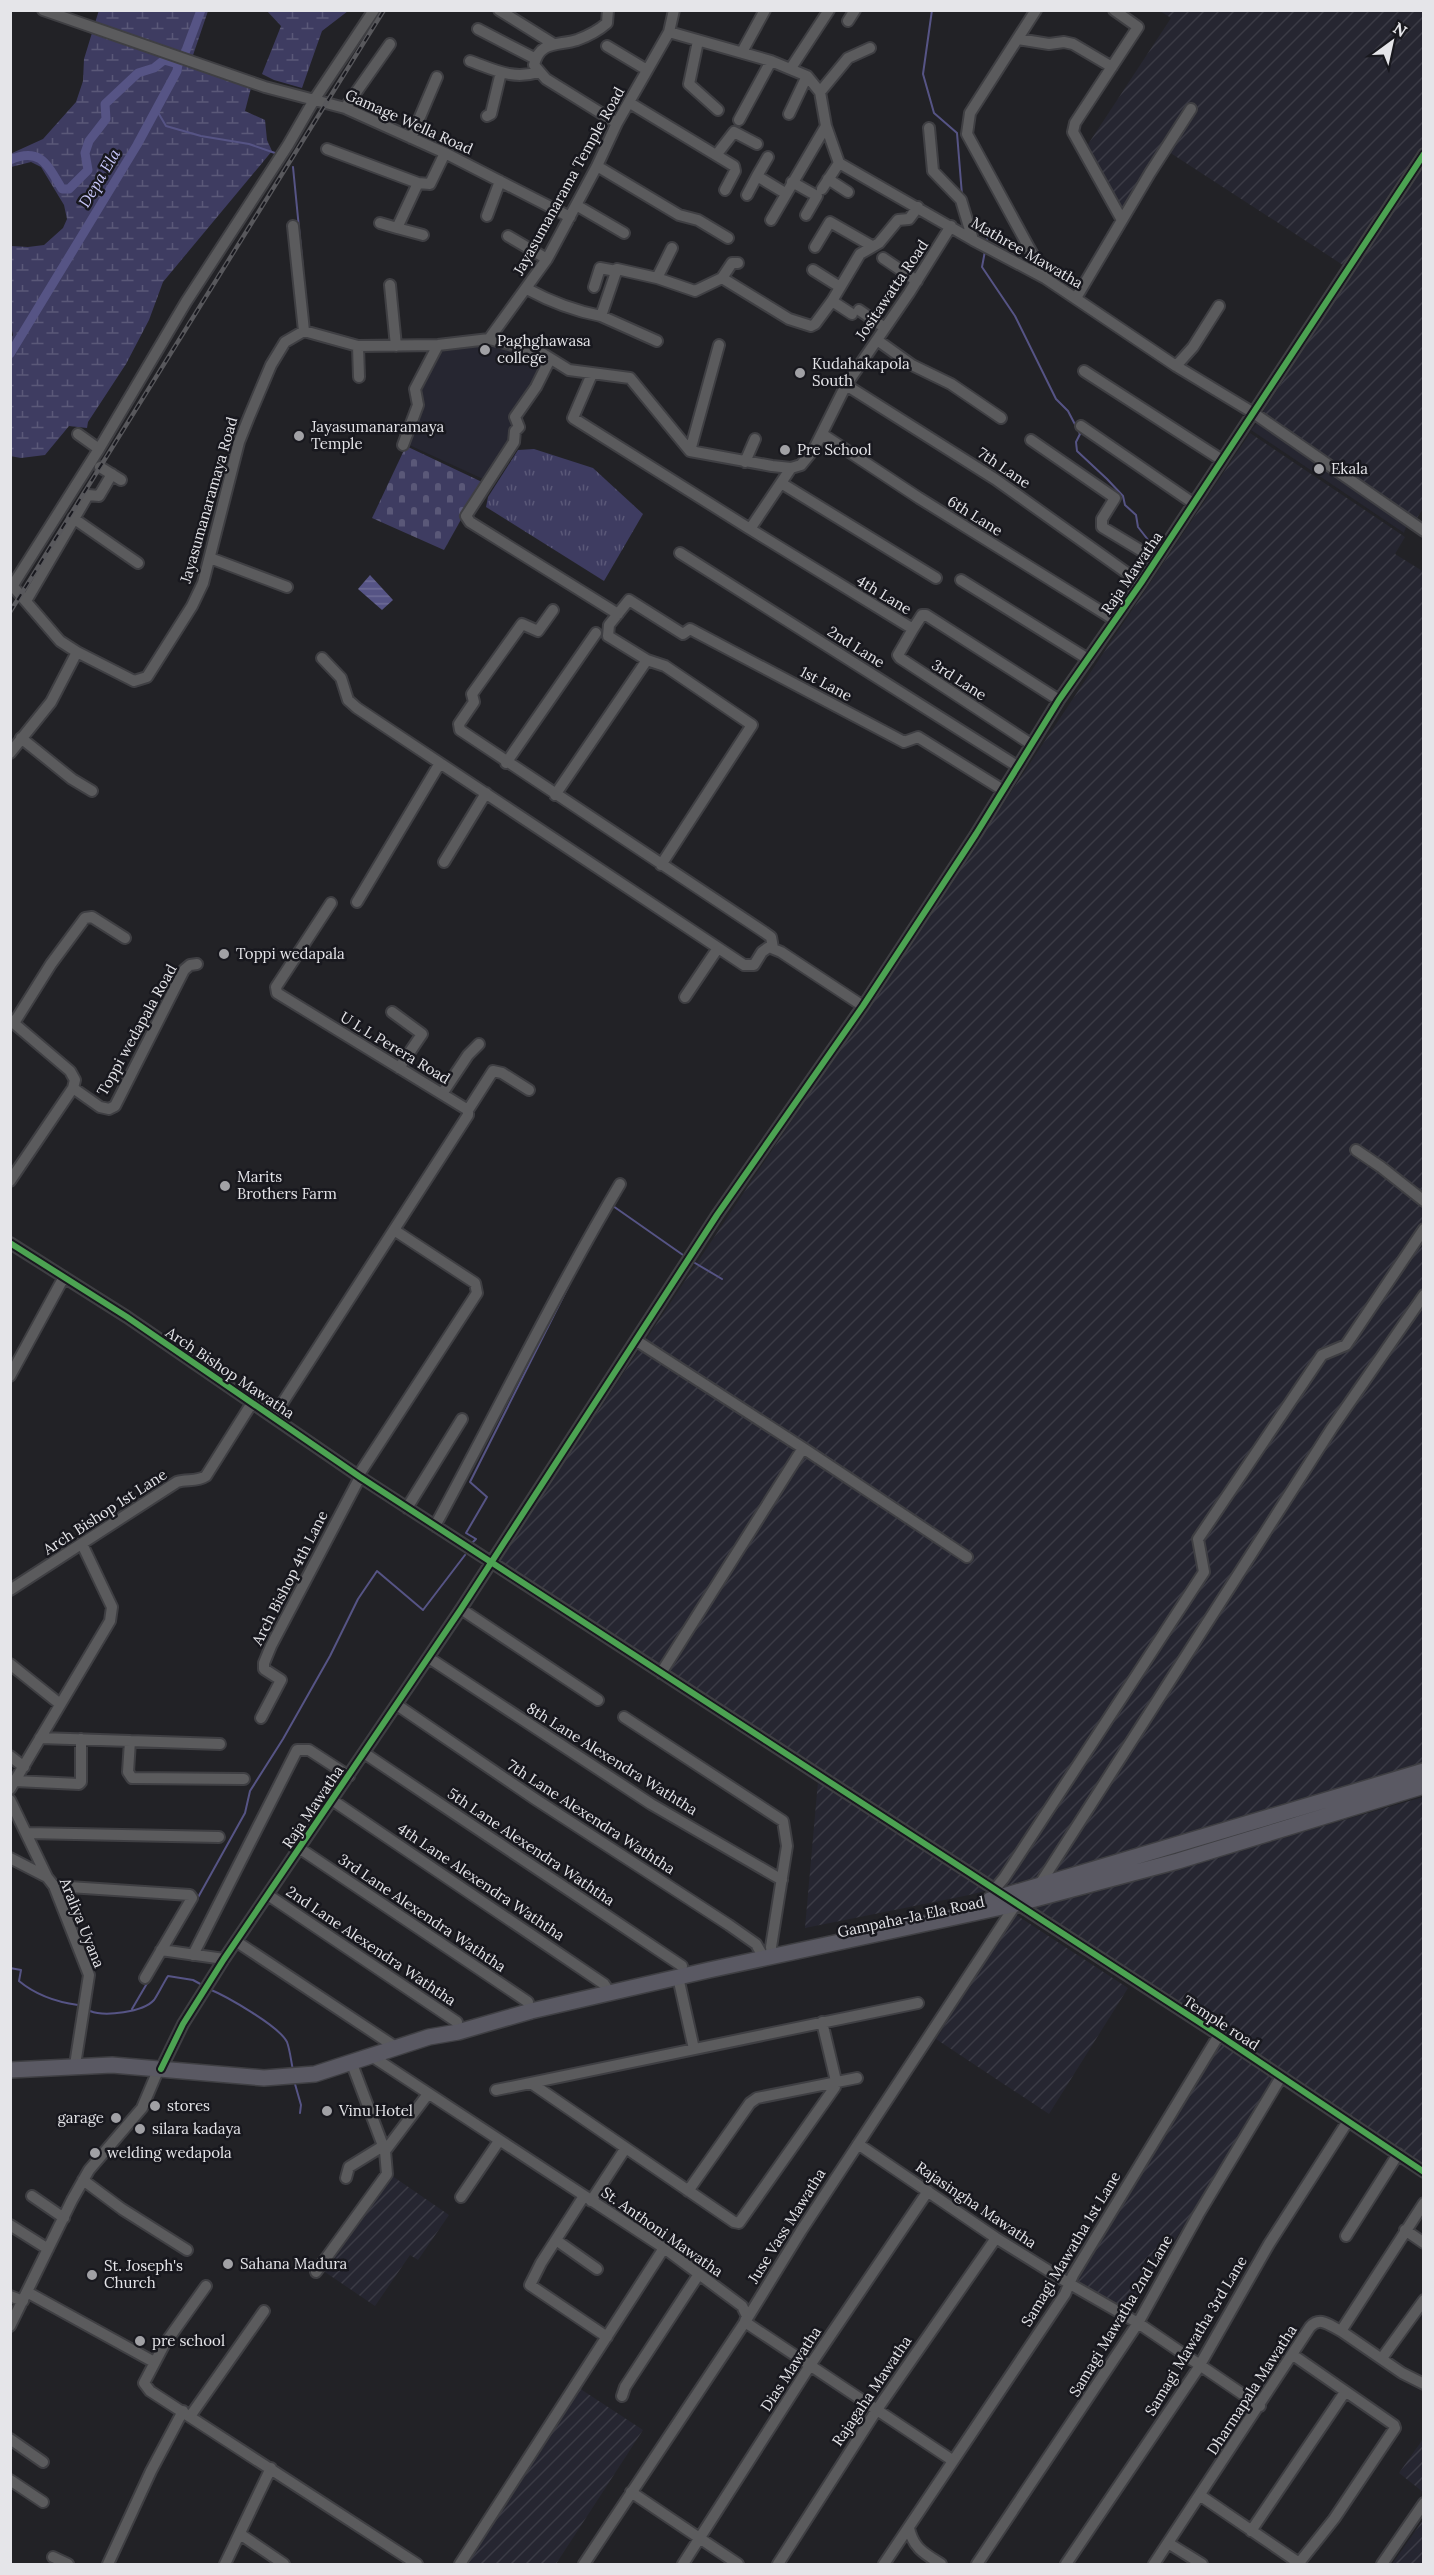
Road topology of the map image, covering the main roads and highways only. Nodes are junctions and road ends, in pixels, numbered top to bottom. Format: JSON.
{"nodes":[{"id":1,"x":1424,"y":1771,"type":"edge"},
{"id":2,"x":1424,"y":1786,"type":"edge"},
{"id":3,"x":1005,"y":1897,"type":"junction"},
{"id":4,"x":607,"y":1988,"type":"junction"},
{"id":5,"x":429,"y":2037,"type":"junction"},
{"id":6,"x":10,"y":2070,"type":"edge"}],
"edges":[{"from":1,"to":3,"type":"highway","name":"Gampaha-Ja Ela Road"},
{"from":2,"to":3,"type":"highway","name":"Gampaha-Ja Ela Road"},
{"from":3,"to":4,"type":"highway","name":"Gampaha-Ja Ela Road"},
{"from":4,"to":5,"type":"highway","name":"Gampaha-Ja Ela Road"},
{"from":4,"to":5,"type":"highway","name":"Gampaha-Ja Ela Road"},
{"from":5,"to":6,"type":"highway","name":"Gampaha-Ja Ela Road"}]}
